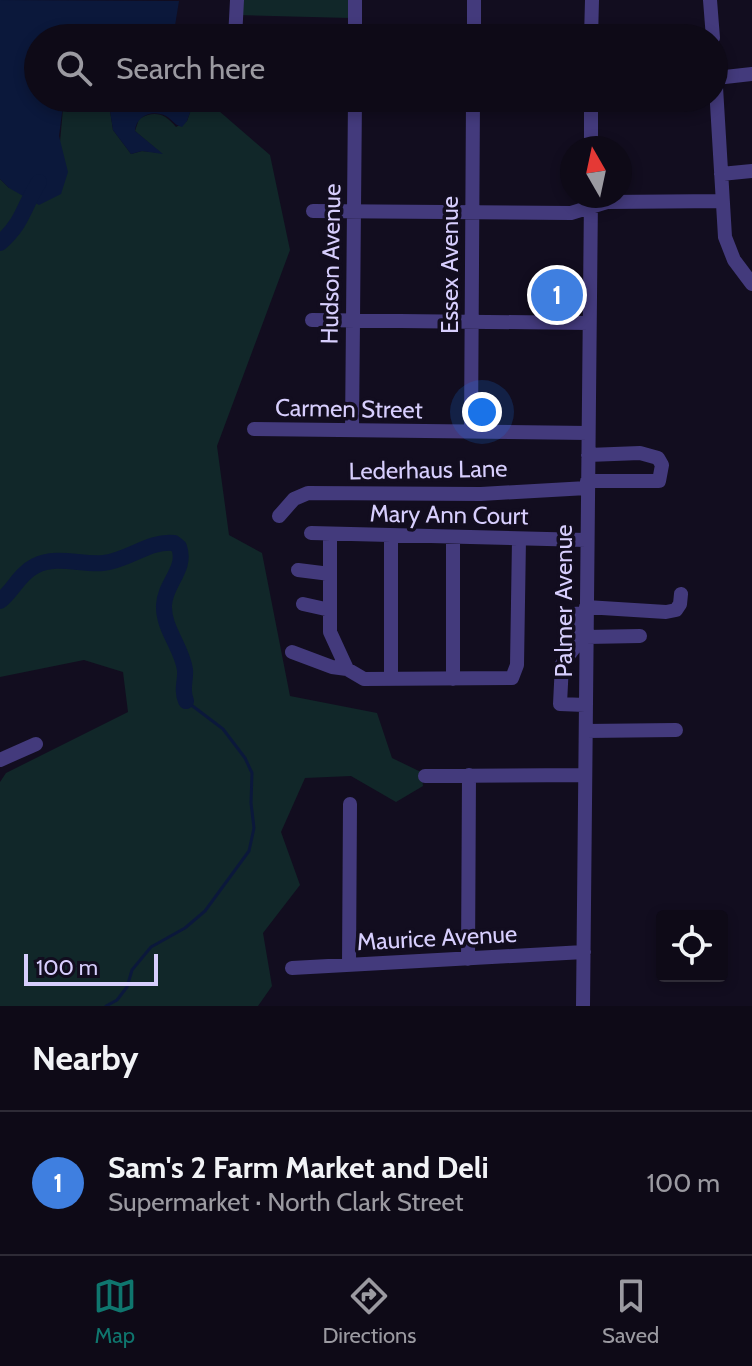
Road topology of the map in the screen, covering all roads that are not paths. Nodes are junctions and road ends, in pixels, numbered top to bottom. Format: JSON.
{"nodes":[{"id":1,"x":237,"y":0,"type":"edge"},
{"id":2,"x":355,"y":0,"type":"edge"},
{"id":3,"x":474,"y":0,"type":"edge"},
{"id":4,"x":592,"y":0,"type":"edge"},
{"id":5,"x":710,"y":0,"type":"edge"},
{"id":6,"x":236,"y":24,"type":"edge"},
{"id":7,"x":355,"y":24,"type":"edge"},
{"id":8,"x":474,"y":24,"type":"edge"},
{"id":9,"x":591,"y":24,"type":"edge"},
{"id":10,"x":712,"y":24,"type":"edge"},
{"id":11,"x":752,"y":74,"type":"edge"},
{"id":12,"x":728,"y":77,"type":"edge"},
{"id":13,"x":355,"y":112,"type":"edge"},
{"id":14,"x":473,"y":112,"type":"edge"},
{"id":15,"x":591,"y":112,"type":"edge"},
{"id":16,"x":718,"y":112,"type":"edge"},
{"id":17,"x":591,"y":136,"type":"edge"},
{"id":18,"x":752,"y":171,"type":"edge"},
{"id":19,"x":721,"y":174,"type":"junction"},
{"id":20,"x":723,"y":201,"type":"junction"},
{"id":21,"x":632,"y":202,"type":"edge"},
{"id":22,"x":580,"y":208,"type":"edge"},
{"id":23,"x":591,"y":208,"type":"edge"},
{"id":24,"x":313,"y":211,"type":"dead end"},
{"id":25,"x":354,"y":211,"type":"junction"},
{"id":26,"x":472,"y":212,"type":"junction"},
{"id":27,"x":752,"y":284,"type":"edge"},
{"id":28,"x":312,"y":320,"type":"dead end"},
{"id":29,"x":353,"y":320,"type":"junction"},
{"id":30,"x":471,"y":320,"type":"junction"},
{"id":31,"x":589,"y":323,"type":"junction"},
{"id":32,"x":254,"y":429,"type":"dead end"},
{"id":33,"x":352,"y":430,"type":"junction"},
{"id":34,"x":471,"y":432,"type":"junction"},
{"id":35,"x":588,"y":433,"type":"junction"},
{"id":36,"x":588,"y":455,"type":"junction"},
{"id":37,"x":587,"y":485,"type":"junction"},
{"id":38,"x":279,"y":516,"type":"dead end"},
{"id":39,"x":311,"y":533,"type":"dead end"},
{"id":40,"x":330,"y":534,"type":"junction"},
{"id":41,"x":391,"y":536,"type":"junction"},
{"id":42,"x":453,"y":537,"type":"junction"},
{"id":43,"x":519,"y":539,"type":"junction"},
{"id":44,"x":586,"y":540,"type":"junction"},
{"id":45,"x":298,"y":570,"type":"dead end"},
{"id":46,"x":330,"y":574,"type":"junction"},
{"id":47,"x":681,"y":594,"type":"dead end"},
{"id":48,"x":303,"y":604,"type":"dead end"},
{"id":49,"x":330,"y":610,"type":"junction"},
{"id":50,"x":586,"y":610,"type":"junction"},
{"id":51,"x":640,"y":636,"type":"dead end"},
{"id":52,"x":582,"y":644,"type":"junction"},
{"id":53,"x":292,"y":652,"type":"dead end"},
{"id":54,"x":347,"y":669,"type":"junction"},
{"id":55,"x":391,"y":679,"type":"junction"},
{"id":56,"x":453,"y":679,"type":"junction"},
{"id":57,"x":585,"y":705,"type":"junction"},
{"id":58,"x":676,"y":730,"type":"dead end"},
{"id":59,"x":586,"y":731,"type":"junction"},
{"id":60,"x":36,"y":744,"type":"dead end"},
{"id":61,"x":0,"y":760,"type":"edge"},
{"id":62,"x":469,"y":775,"type":"junction"},
{"id":63,"x":585,"y":775,"type":"junction"},
{"id":64,"x":425,"y":776,"type":"dead end"},
{"id":65,"x":350,"y":804,"type":"dead end"},
{"id":66,"x":584,"y":952,"type":"junction"},
{"id":67,"x":468,"y":959,"type":"junction"},
{"id":68,"x":349,"y":965,"type":"junction"},
{"id":69,"x":292,"y":968,"type":"dead end"},
{"id":70,"x":583,"y":1006,"type":"edge"}],
"edges":[{"from":1,"to":6,"type":"street"},
{"from":2,"to":7,"type":"street"},
{"from":3,"to":8,"type":"street"},
{"from":4,"to":9,"type":"street"},
{"from":5,"to":10,"type":"street"},
{"from":11,"to":12,"type":"street"},
{"from":13,"to":25,"type":"street","name":"Hudson Avenue"},
{"from":14,"to":26,"type":"street","name":"Essex Avenue"},
{"from":15,"to":17,"type":"street"},
{"from":16,"to":19,"type":"street"},
{"from":18,"to":19,"type":"street"},
{"from":19,"to":20,"type":"street"},
{"from":20,"to":21,"type":"street"},
{"from":20,"to":27,"type":"street"},
{"from":22,"to":26,"type":"street"},
{"from":23,"to":31,"type":"street","name":"Palmer Avenue"},
{"from":24,"to":25,"type":"street"},
{"from":25,"to":26,"type":"street"},
{"from":25,"to":29,"type":"street","name":"Hudson Avenue"},
{"from":26,"to":30,"type":"street","name":"Essex Avenue"},
{"from":28,"to":29,"type":"street"},
{"from":29,"to":30,"type":"street"},
{"from":29,"to":33,"type":"street","name":"Hudson Avenue"},
{"from":30,"to":31,"type":"street"},
{"from":30,"to":34,"type":"street","name":"Essex Avenue"},
{"from":31,"to":35,"type":"street","name":"Palmer Avenue"},
{"from":32,"to":33,"type":"street","name":"Carmen Street"},
{"from":33,"to":34,"type":"street","name":"Carmen Street"},
{"from":34,"to":35,"type":"street","name":"Carmen Street"},
{"from":35,"to":36,"type":"street","name":"Palmer Avenue"},
{"from":36,"to":37,"type":"street","name":"Palmer Avenue"},
{"from":36,"to":37,"type":"street","name":"Lederhaus Lane"},
{"from":37,"to":38,"type":"street","name":"Lederhaus Lane"},
{"from":37,"to":44,"type":"street","name":"Palmer Avenue"},
{"from":39,"to":40,"type":"street","name":"Mary Ann Court"},
{"from":40,"to":41,"type":"street","name":"Mary Ann Court"},
{"from":40,"to":46,"type":"street"},
{"from":41,"to":42,"type":"street","name":"Mary Ann Court"},
{"from":41,"to":55,"type":"street"},
{"from":42,"to":43,"type":"street","name":"Mary Ann Court"},
{"from":42,"to":56,"type":"street"},
{"from":43,"to":44,"type":"street","name":"Mary Ann Court"},
{"from":43,"to":56,"type":"street"},
{"from":44,"to":50,"type":"street","name":"Palmer Avenue"},
{"from":45,"to":46,"type":"street"},
{"from":46,"to":49,"type":"street"},
{"from":47,"to":50,"type":"street"},
{"from":48,"to":49,"type":"street"},
{"from":49,"to":54,"type":"street"},
{"from":50,"to":52,"type":"street","name":"Palmer Avenue"},
{"from":51,"to":52,"type":"street"},
{"from":52,"to":57,"type":"street","name":"Palmer Avenue"},
{"from":52,"to":57,"type":"street"},
{"from":53,"to":54,"type":"street"},
{"from":54,"to":55,"type":"street"},
{"from":55,"to":56,"type":"street"},
{"from":57,"to":59,"type":"street","name":"Palmer Avenue"},
{"from":58,"to":59,"type":"street"},
{"from":59,"to":63,"type":"street","name":"Palmer Avenue"},
{"from":60,"to":61,"type":"street"},
{"from":62,"to":63,"type":"street"},
{"from":62,"to":64,"type":"street"},
{"from":62,"to":67,"type":"street"},
{"from":63,"to":66,"type":"street","name":"Palmer Avenue"},
{"from":65,"to":68,"type":"street"},
{"from":66,"to":67,"type":"street","name":"Maurice Avenue"},
{"from":66,"to":70,"type":"street","name":"Palmer Avenue"},
{"from":67,"to":68,"type":"street","name":"Maurice Avenue"},
{"from":68,"to":69,"type":"street","name":"Maurice Avenue"}]}
